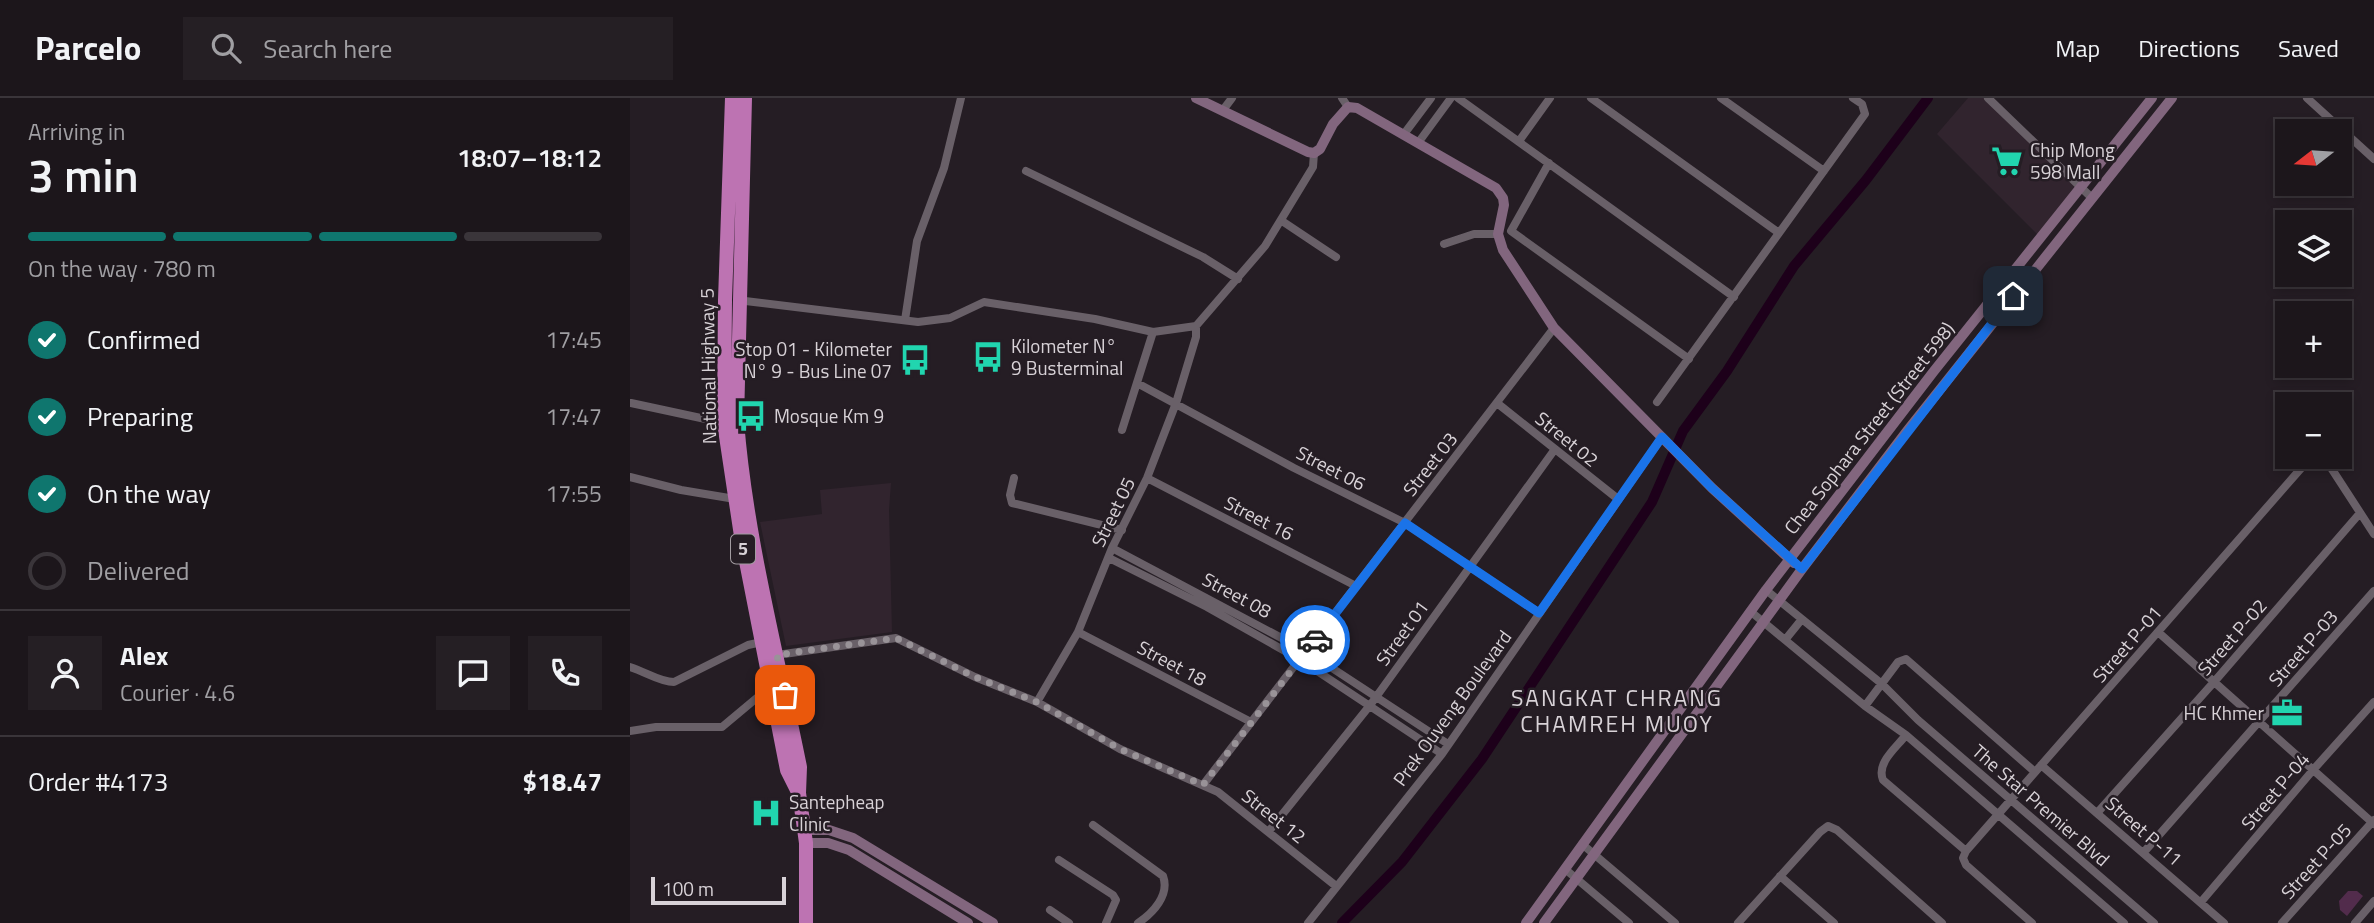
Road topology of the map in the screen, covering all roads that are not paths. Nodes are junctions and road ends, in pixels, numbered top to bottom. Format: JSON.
{"nodes":[{"id":1,"x":732,"y":98,"type":"edge"},
{"id":2,"x":745,"y":98,"type":"edge"},
{"id":3,"x":961,"y":98,"type":"edge"},
{"id":4,"x":1196,"y":98,"type":"edge"},
{"id":5,"x":1232,"y":98,"type":"edge"},
{"id":6,"x":1431,"y":98,"type":"edge"},
{"id":7,"x":1451,"y":98,"type":"edge"},
{"id":8,"x":1458,"y":98,"type":"edge"},
{"id":9,"x":1550,"y":98,"type":"edge"},
{"id":10,"x":1591,"y":98,"type":"edge"},
{"id":11,"x":1721,"y":98,"type":"edge"},
{"id":12,"x":1853,"y":98,"type":"edge"},
{"id":13,"x":1988,"y":98,"type":"edge"},
{"id":14,"x":2152,"y":98,"type":"edge"},
{"id":15,"x":2172,"y":98,"type":"edge"},
{"id":16,"x":2307,"y":98,"type":"edge"},
{"id":17,"x":1345,"y":103,"type":"edge"},
{"id":18,"x":1223,"y":110,"type":"junction"},
{"id":19,"x":1404,"y":134,"type":"junction"},
{"id":20,"x":1519,"y":141,"type":"junction"},
{"id":21,"x":1418,"y":143,"type":"junction"},
{"id":22,"x":1314,"y":153,"type":"junction"},
{"id":23,"x":2374,"y":159,"type":"edge"},
{"id":24,"x":1549,"y":163,"type":"junction"},
{"id":25,"x":1026,"y":171,"type":"dead end"},
{"id":26,"x":1824,"y":172,"type":"junction"},
{"id":27,"x":2081,"y":188,"type":"junction"},
{"id":28,"x":2092,"y":198,"type":"junction"},
{"id":29,"x":1282,"y":221,"type":"junction"},
{"id":30,"x":1779,"y":233,"type":"junction"},
{"id":31,"x":1498,"y":234,"type":"junction"},
{"id":32,"x":1444,"y":244,"type":"dead end"},
{"id":33,"x":1336,"y":257,"type":"dead end"},
{"id":34,"x":1238,"y":279,"type":"junction"},
{"id":35,"x":1734,"y":297,"type":"junction"},
{"id":36,"x":732,"y":300,"type":"junction"},
{"id":37,"x":905,"y":320,"type":"junction"},
{"id":38,"x":1196,"y":326,"type":"junction"},
{"id":39,"x":1555,"y":328,"type":"junction"},
{"id":40,"x":1153,"y":332,"type":"junction"},
{"id":41,"x":1689,"y":359,"type":"junction"},
{"id":42,"x":1137,"y":383,"type":"junction"},
{"id":43,"x":1657,"y":402,"type":"dead end"},
{"id":44,"x":631,"y":403,"type":"edge"},
{"id":45,"x":1176,"y":403,"type":"junction"},
{"id":46,"x":1497,"y":403,"type":"junction"},
{"id":47,"x":724,"y":423,"type":"junction"},
{"id":48,"x":1889,"y":429,"type":"junction"},
{"id":49,"x":1122,"y":430,"type":"dead end"},
{"id":50,"x":1664,"y":439,"type":"junction"},
{"id":51,"x":1900,"y":439,"type":"junction"},
{"id":52,"x":1555,"y":449,"type":"junction"},
{"id":53,"x":735,"y":467,"type":"junction"},
{"id":54,"x":2301,"y":469,"type":"edge"},
{"id":55,"x":2332,"y":469,"type":"edge"},
{"id":56,"x":630,"y":477,"type":"edge"},
{"id":57,"x":1014,"y":478,"type":"dead end"},
{"id":58,"x":1147,"y":478,"type":"junction"},
{"id":59,"x":735,"y":499,"type":"junction"},
{"id":60,"x":1618,"y":499,"type":"junction"},
{"id":61,"x":2360,"y":513,"type":"junction"},
{"id":62,"x":1405,"y":523,"type":"junction"},
{"id":63,"x":1122,"y":530,"type":"junction"},
{"id":64,"x":2374,"y":534,"type":"edge"},
{"id":65,"x":1112,"y":548,"type":"junction"},
{"id":66,"x":1109,"y":558,"type":"junction"},
{"id":67,"x":1790,"y":559,"type":"junction"},
{"id":68,"x":1470,"y":566,"type":"junction"},
{"id":69,"x":1802,"y":569,"type":"junction"},
{"id":70,"x":1356,"y":586,"type":"junction"},
{"id":71,"x":1766,"y":590,"type":"junction"},
{"id":72,"x":2374,"y":590,"type":"edge"},
{"id":73,"x":1211,"y":598,"type":"junction"},
{"id":74,"x":1778,"y":600,"type":"junction"},
{"id":75,"x":1207,"y":607,"type":"junction"},
{"id":76,"x":1750,"y":611,"type":"junction"},
{"id":77,"x":1539,"y":613,"type":"junction"},
{"id":78,"x":1802,"y":619,"type":"junction"},
{"id":79,"x":1762,"y":621,"type":"junction"},
{"id":80,"x":1078,"y":632,"type":"junction"},
{"id":81,"x":2158,"y":632,"type":"junction"},
{"id":82,"x":1785,"y":640,"type":"junction"},
{"id":83,"x":762,"y":642,"type":"junction"},
{"id":84,"x":1306,"y":651,"type":"junction"},
{"id":85,"x":777,"y":655,"type":"junction"},
{"id":86,"x":1299,"y":659,"type":"junction"},
{"id":87,"x":630,"y":667,"type":"edge"},
{"id":88,"x":1884,"y":682,"type":"junction"},
{"id":89,"x":2214,"y":682,"type":"junction"},
{"id":90,"x":771,"y":686,"type":"junction"},
{"id":91,"x":1376,"y":697,"type":"junction"},
{"id":92,"x":1037,"y":702,"type":"junction"},
{"id":93,"x":2374,"y":702,"type":"edge"},
{"id":94,"x":1369,"y":706,"type":"junction"},
{"id":95,"x":1865,"y":706,"type":"junction"},
{"id":96,"x":1251,"y":722,"type":"junction"},
{"id":97,"x":2259,"y":722,"type":"junction"},
{"id":98,"x":630,"y":731,"type":"edge"},
{"id":99,"x":1906,"y":735,"type":"junction"},
{"id":100,"x":1448,"y":744,"type":"junction"},
{"id":101,"x":1442,"y":754,"type":"junction"},
{"id":102,"x":2038,"y":769,"type":"junction"},
{"id":103,"x":2313,"y":770,"type":"junction"},
{"id":104,"x":1203,"y":785,"type":"junction"},
{"id":105,"x":799,"y":793,"type":"junction"},
{"id":106,"x":2011,"y":800,"type":"junction"},
{"id":107,"x":2098,"y":812,"type":"junction"},
{"id":108,"x":1605,"y":813,"type":"junction"},
{"id":109,"x":1998,"y":814,"type":"junction"},
{"id":110,"x":1617,"y":821,"type":"junction"},
{"id":111,"x":2373,"y":822,"type":"edge"},
{"id":112,"x":1093,"y":825,"type":"dead end"},
{"id":113,"x":1269,"y":831,"type":"junction"},
{"id":114,"x":805,"y":837,"type":"junction"},
{"id":115,"x":1582,"y":844,"type":"junction"},
{"id":116,"x":1966,"y":851,"type":"junction"},
{"id":117,"x":2144,"y":852,"type":"junction"},
{"id":118,"x":1593,"y":854,"type":"junction"},
{"id":119,"x":1059,"y":860,"type":"dead end"},
{"id":120,"x":1564,"y":869,"type":"junction"},
{"id":121,"x":918,"y":876,"type":"junction"},
{"id":122,"x":1780,"y":876,"type":"junction"},
{"id":123,"x":1576,"y":878,"type":"junction"},
{"id":124,"x":1336,"y":886,"type":"junction"},
{"id":125,"x":911,"y":887,"type":"junction"},
{"id":126,"x":2374,"y":901,"type":"edge"},
{"id":127,"x":2201,"y":902,"type":"junction"},
{"id":128,"x":1050,"y":910,"type":"dead end"},
{"id":129,"x":806,"y":923,"type":"edge"},
{"id":130,"x":968,"y":923,"type":"edge"},
{"id":131,"x":993,"y":923,"type":"edge"},
{"id":132,"x":1069,"y":923,"type":"edge"},
{"id":133,"x":1106,"y":923,"type":"edge"},
{"id":134,"x":1138,"y":923,"type":"edge"},
{"id":135,"x":1308,"y":923,"type":"edge"},
{"id":136,"x":1526,"y":923,"type":"edge"},
{"id":137,"x":1544,"y":923,"type":"edge"},
{"id":138,"x":1629,"y":923,"type":"edge"},
{"id":139,"x":1675,"y":923,"type":"edge"},
{"id":140,"x":1738,"y":923,"type":"edge"},
{"id":141,"x":1834,"y":923,"type":"edge"},
{"id":142,"x":1942,"y":923,"type":"edge"},
{"id":143,"x":2032,"y":923,"type":"edge"},
{"id":144,"x":2124,"y":923,"type":"edge"},
{"id":145,"x":2154,"y":923,"type":"edge"},
{"id":146,"x":2224,"y":923,"type":"edge"},
{"id":147,"x":2282,"y":923,"type":"edge"},
{"id":148,"x":2355,"y":923,"type":"edge"}],
"edges":[{"from":1,"to":36,"type":"highway","name":"National Highway 5","number":"5"},
{"from":2,"to":36,"type":"highway","name":"National Highway 5","number":"5"},
{"from":3,"to":37,"type":"street"},
{"from":4,"to":18,"type":"main road"},
{"from":5,"to":18,"type":"street"},
{"from":6,"to":19,"type":"street"},
{"from":7,"to":21,"type":"street"},
{"from":8,"to":20,"type":"street"},
{"from":9,"to":20,"type":"street"},
{"from":10,"to":30,"type":"street"},
{"from":11,"to":26,"type":"street"},
{"from":12,"to":26,"type":"street"},
{"from":13,"to":27,"type":"street"},
{"from":14,"to":27,"type":"main road","name":"Chea Sophara Street (Street 598)"},
{"from":15,"to":28,"type":"main road","name":"Chea Sophara Street (Street 598)"},
{"from":16,"to":23,"type":"street"},
{"from":17,"to":19,"type":"main road"},
{"from":17,"to":22,"type":"main road"},
{"from":18,"to":22,"type":"main road"},
{"from":19,"to":21,"type":"main road"},
{"from":20,"to":24,"type":"street"},
{"from":21,"to":31,"type":"main road"},
{"from":22,"to":29,"type":"street"},
{"from":24,"to":35,"type":"street"},
{"from":24,"to":41,"type":"street"},
{"from":25,"to":34,"type":"street"},
{"from":26,"to":30,"type":"street"},
{"from":27,"to":28,"type":"street"},
{"from":27,"to":48,"type":"main road","name":"Chea Sophara Street (Street 598)"},
{"from":28,"to":51,"type":"main road","name":"Chea Sophara Street (Street 598)"},
{"from":29,"to":33,"type":"street"},
{"from":29,"to":34,"type":"street"},
{"from":30,"to":35,"type":"street"},
{"from":31,"to":32,"type":"street"},
{"from":31,"to":39,"type":"main road"},
{"from":34,"to":38,"type":"street"},
{"from":35,"to":41,"type":"street"},
{"from":36,"to":37,"type":"street"},
{"from":36,"to":47,"type":"highway","name":"National Highway 5","number":"5"},
{"from":36,"to":53,"type":"highway","name":"National Highway 5","number":"5"},
{"from":37,"to":40,"type":"street"},
{"from":38,"to":40,"type":"street"},
{"from":38,"to":45,"type":"street","name":"Street 05"},
{"from":39,"to":46,"type":"street","name":"Street 03"},
{"from":39,"to":50,"type":"main road"},
{"from":40,"to":42,"type":"street"},
{"from":41,"to":43,"type":"street"},
{"from":42,"to":45,"type":"street","name":"Street 06"},
{"from":42,"to":49,"type":"street"},
{"from":44,"to":47,"type":"street"},
{"from":45,"to":58,"type":"street","name":"Street 05"},
{"from":45,"to":62,"type":"street","name":"Street 06"},
{"from":46,"to":52,"type":"street","name":"Street 02"},
{"from":46,"to":62,"type":"street","name":"Street 03"},
{"from":47,"to":53,"type":"highway","name":"National Highway 5","number":"5"},
{"from":48,"to":51,"type":"main road"},
{"from":48,"to":67,"type":"main road","name":"Chea Sophara Street (Street 598)"},
{"from":50,"to":60,"type":"street","name":"Prek Ouveng Boulevard"},
{"from":50,"to":67,"type":"main road"},
{"from":51,"to":69,"type":"main road","name":"Chea Sophara Street (Street 598)"},
{"from":52,"to":60,"type":"street","name":"Street 02"},
{"from":52,"to":68,"type":"street","name":"Street 01"},
{"from":53,"to":59,"type":"highway","name":"National Highway 5","number":"5"},
{"from":53,"to":85,"type":"highway","name":"National Highway 5","number":"5"},
{"from":54,"to":81,"type":"street","name":"Street P-01"},
{"from":55,"to":61,"type":"street"},
{"from":56,"to":59,"type":"street"},
{"from":57,"to":63,"type":"street"},
{"from":58,"to":63,"type":"street","name":"Street 05"},
{"from":58,"to":70,"type":"street","name":"Street 16"},
{"from":59,"to":83,"type":"highway","name":"National Highway 5","number":"5"},
{"from":60,"to":77,"type":"street","name":"Prek Ouveng Boulevard"},
{"from":61,"to":64,"type":"street"},
{"from":61,"to":89,"type":"street","name":"Street P-02"},
{"from":62,"to":68,"type":"street","name":"Street 06"},
{"from":62,"to":70,"type":"street","name":"Street 03"},
{"from":63,"to":65,"type":"street","name":"Street 05"},
{"from":65,"to":66,"type":"street","name":"Street 05"},
{"from":65,"to":73,"type":"street","name":"Street 08"},
{"from":66,"to":75,"type":"street"},
{"from":66,"to":80,"type":"street","name":"Street 05"},
{"from":67,"to":69,"type":"main road"},
{"from":67,"to":71,"type":"main road","name":"Chea Sophara Street (Street 598)"},
{"from":68,"to":77,"type":"street","name":"Street 06"},
{"from":68,"to":91,"type":"street","name":"Street 01"},
{"from":69,"to":74,"type":"main road","name":"Chea Sophara Street (Street 598)"},
{"from":70,"to":84,"type":"street","name":"Street 03"},
{"from":71,"to":74,"type":"street","name":"The Star Premier Blvd"},
{"from":71,"to":76,"type":"main road","name":"Chea Sophara Street (Street 598)"},
{"from":72,"to":97,"type":"street","name":"Street P-03"},
{"from":73,"to":75,"type":"street"},
{"from":73,"to":84,"type":"street","name":"Street 08"},
{"from":74,"to":78,"type":"street","name":"The Star Premier Blvd"},
{"from":74,"to":79,"type":"main road","name":"Chea Sophara Street (Street 598)"},
{"from":75,"to":86,"type":"street"},
{"from":76,"to":79,"type":"street","name":"The Star Premier Blvd"},
{"from":76,"to":108,"type":"main road","name":"Chea Sophara Street (Street 598)"},
{"from":77,"to":100,"type":"street","name":"Prek Ouveng Boulevard"},
{"from":78,"to":82,"type":"street"},
{"from":78,"to":88,"type":"street","name":"The Star Premier Blvd"},
{"from":79,"to":82,"type":"street","name":"The Star Premier Blvd"},
{"from":79,"to":110,"type":"main road","name":"Chea Sophara Street (Street 598)"},
{"from":80,"to":92,"type":"street","name":"Street 05"},
{"from":80,"to":96,"type":"street","name":"Street 18"},
{"from":81,"to":89,"type":"street"},
{"from":81,"to":102,"type":"street","name":"Street P-01"},
{"from":82,"to":95,"type":"street","name":"The Star Premier Blvd"},
{"from":83,"to":87,"type":"street"},
{"from":83,"to":90,"type":"highway","name":"National Highway 5","number":"5"},
{"from":84,"to":86,"type":"street","name":"Street 03"},
{"from":84,"to":91,"type":"street","name":"Street 08"},
{"from":85,"to":92,"type":"street","name":"Street 12"},
{"from":85,"to":105,"type":"highway","name":"National Highway 5","number":"5"},
{"from":86,"to":94,"type":"street"},
{"from":86,"to":96,"type":"street","name":"Street 03"},
{"from":88,"to":95,"type":"street"},
{"from":88,"to":102,"type":"street","name":"Street P-11"},
{"from":88,"to":106,"type":"street","name":"The Star Premier Blvd"},
{"from":89,"to":97,"type":"street"},
{"from":89,"to":107,"type":"street","name":"Street P-02"},
{"from":90,"to":98,"type":"street"},
{"from":90,"to":105,"type":"highway","name":"National Highway 5","number":"5"},
{"from":91,"to":94,"type":"street","name":"Street 01"},
{"from":91,"to":100,"type":"street","name":"Street 08"},
{"from":92,"to":104,"type":"street","name":"Street 12"},
{"from":93,"to":103,"type":"street","name":"Street P-04"},
{"from":94,"to":101,"type":"street"},
{"from":94,"to":113,"type":"street","name":"Street 01"},
{"from":95,"to":99,"type":"street","name":"The Star Premier Blvd"},
{"from":96,"to":104,"type":"street","name":"Street 03"},
{"from":97,"to":103,"type":"street"},
{"from":97,"to":117,"type":"street","name":"Street P-03"},
{"from":99,"to":109,"type":"street","name":"The Star Premier Blvd"},
{"from":99,"to":116,"type":"street"},
{"from":100,"to":101,"type":"street","name":"Prek Ouveng Boulevard"},
{"from":101,"to":124,"type":"street","name":"Prek Ouveng Boulevard"},
{"from":102,"to":106,"type":"street","name":"Street P-01"},
{"from":102,"to":107,"type":"street","name":"Street P-11"},
{"from":103,"to":111,"type":"street"},
{"from":103,"to":127,"type":"street","name":"Street P-04"},
{"from":104,"to":113,"type":"street","name":"Street 12"},
{"from":105,"to":114,"type":"highway","name":"National Highway 5","number":"5"},
{"from":106,"to":109,"type":"street","name":"Street P-01"},
{"from":106,"to":145,"type":"street","name":"The Star Premier Blvd"},
{"from":107,"to":117,"type":"street","name":"Street P-11"},
{"from":108,"to":110,"type":"main road"},
{"from":108,"to":115,"type":"main road","name":"Chea Sophara Street (Street 598)"},
{"from":109,"to":116,"type":"street","name":"Street P-01"},
{"from":109,"to":144,"type":"street","name":"The Star Premier Blvd"},
{"from":110,"to":118,"type":"main road","name":"Chea Sophara Street (Street 598)"},
{"from":111,"to":147,"type":"street","name":"Street P-05"},
{"from":112,"to":134,"type":"street"},
{"from":113,"to":124,"type":"street","name":"Street 12"},
{"from":114,"to":121,"type":"main road"},
{"from":114,"to":125,"type":"main road"},
{"from":114,"to":129,"type":"highway","name":"National Highway 5","number":"5"},
{"from":115,"to":118,"type":"street"},
{"from":115,"to":120,"type":"main road","name":"Chea Sophara Street (Street 598)"},
{"from":116,"to":143,"type":"street"},
{"from":117,"to":127,"type":"street","name":"Street P-11"},
{"from":118,"to":123,"type":"main road","name":"Chea Sophara Street (Street 598)"},
{"from":118,"to":139,"type":"street"},
{"from":119,"to":133,"type":"street"},
{"from":120,"to":123,"type":"street"},
{"from":120,"to":136,"type":"main road","name":"Chea Sophara Street (Street 598)"},
{"from":121,"to":125,"type":"main road"},
{"from":121,"to":131,"type":"main road"},
{"from":122,"to":140,"type":"street"},
{"from":122,"to":141,"type":"street"},
{"from":122,"to":142,"type":"street"},
{"from":123,"to":137,"type":"main road","name":"Chea Sophara Street (Street 598)"},
{"from":123,"to":138,"type":"street"},
{"from":124,"to":135,"type":"street","name":"Prek Ouveng Boulevard"},
{"from":125,"to":130,"type":"main road"},
{"from":126,"to":148,"type":"street"},
{"from":127,"to":146,"type":"street","name":"Street P-11"},
{"from":128,"to":132,"type":"street"}]}
